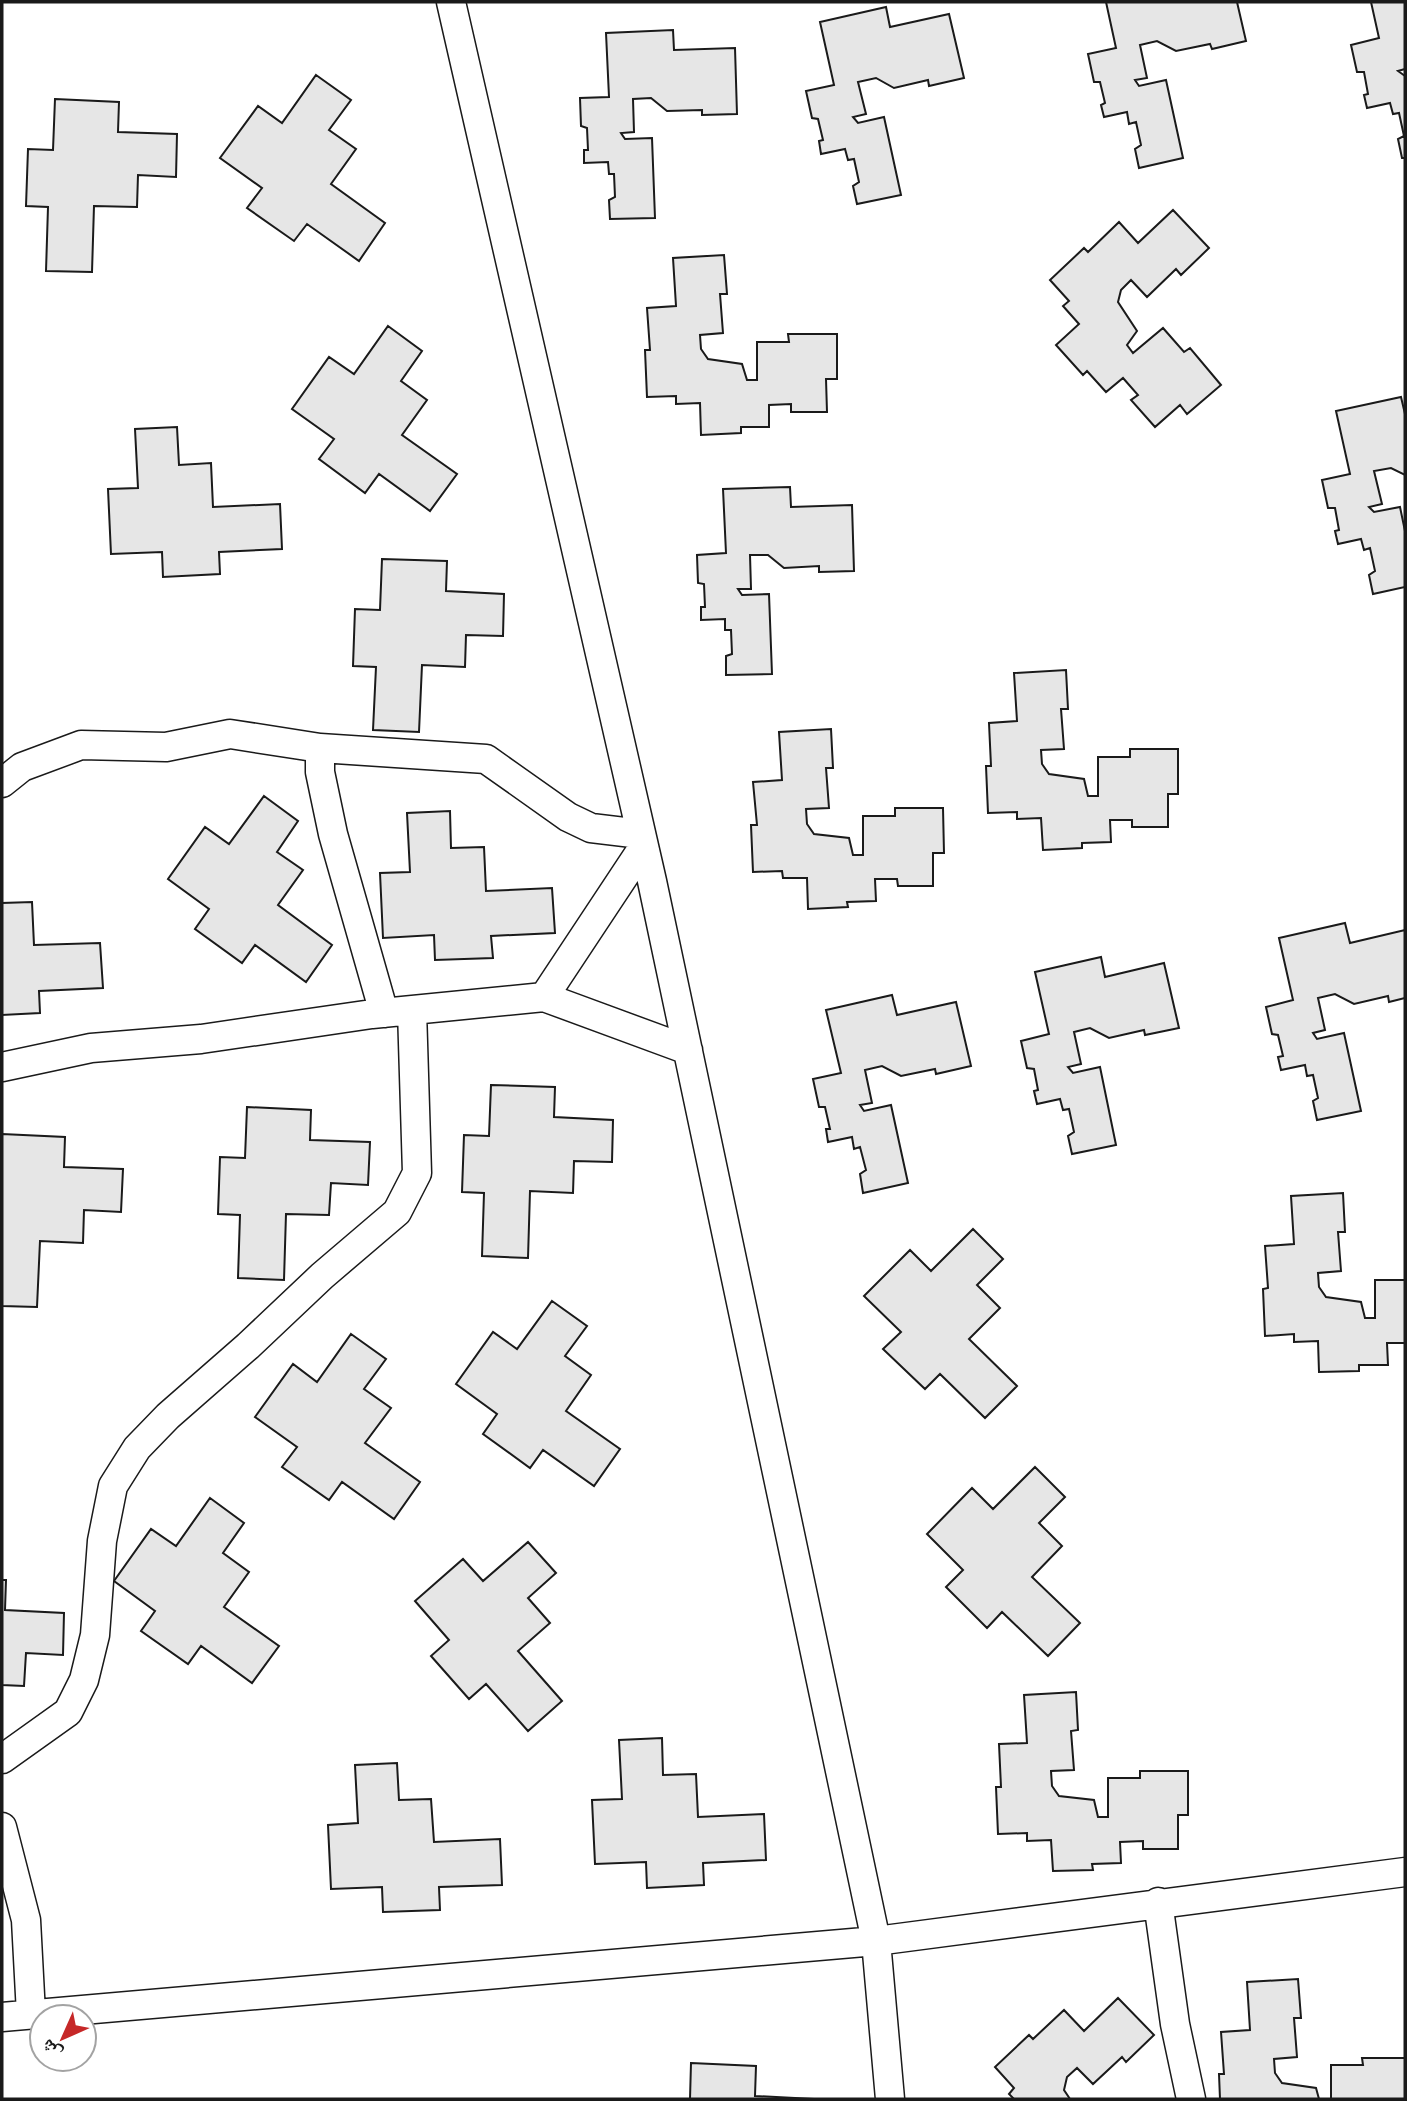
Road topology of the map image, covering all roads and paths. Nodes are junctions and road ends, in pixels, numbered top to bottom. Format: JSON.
{"nodes":[{"id":1,"x":451,"y":2,"type":"edge"},
{"id":2,"x":320,"y":748,"type":"junction"},
{"id":3,"x":2,"y":783,"type":"edge"},
{"id":4,"x":643,"y":840,"type":"junction"},
{"id":5,"x":544,"y":997,"type":"junction"},
{"id":6,"x":412,"y":1010,"type":"junction"},
{"id":7,"x":384,"y":1013,"type":"junction"},
{"id":8,"x":688,"y":1050,"type":"junction"},
{"id":9,"x":2,"y":1067,"type":"edge"},
{"id":10,"x":2,"y":1759,"type":"edge"},
{"id":11,"x":2,"y":1826,"type":"edge"},
{"id":12,"x":1405,"y":1872,"type":"edge"},
{"id":13,"x":1158,"y":1902,"type":"junction"},
{"id":14,"x":876,"y":1941,"type":"junction"},
{"id":15,"x":30,"y":2003,"type":"edge"},
{"id":16,"x":98,"y":2008,"type":"edge"},
{"id":17,"x":28,"y":2014,"type":"edge"},
{"id":18,"x":2,"y":2017,"type":"edge"},
{"id":19,"x":890,"y":2099,"type":"edge"},
{"id":20,"x":1191,"y":2099,"type":"edge"}],
"edges":[{"from":1,"to":4,"type":"street"},
{"from":2,"to":3,"type":"street"},
{"from":2,"to":4,"type":"street"},
{"from":2,"to":7,"type":"street"},
{"from":4,"to":5,"type":"street"},
{"from":4,"to":8,"type":"street"},
{"from":5,"to":6,"type":"street"},
{"from":5,"to":8,"type":"street"},
{"from":6,"to":7,"type":"street"},
{"from":6,"to":10,"type":"street"},
{"from":7,"to":9,"type":"street"},
{"from":8,"to":14,"type":"street"},
{"from":11,"to":15,"type":"street"},
{"from":12,"to":13,"type":"street"},
{"from":13,"to":14,"type":"street"},
{"from":13,"to":20,"type":"street"},
{"from":14,"to":16,"type":"street"},
{"from":14,"to":19,"type":"street"},
{"from":17,"to":18,"type":"street"}]}
